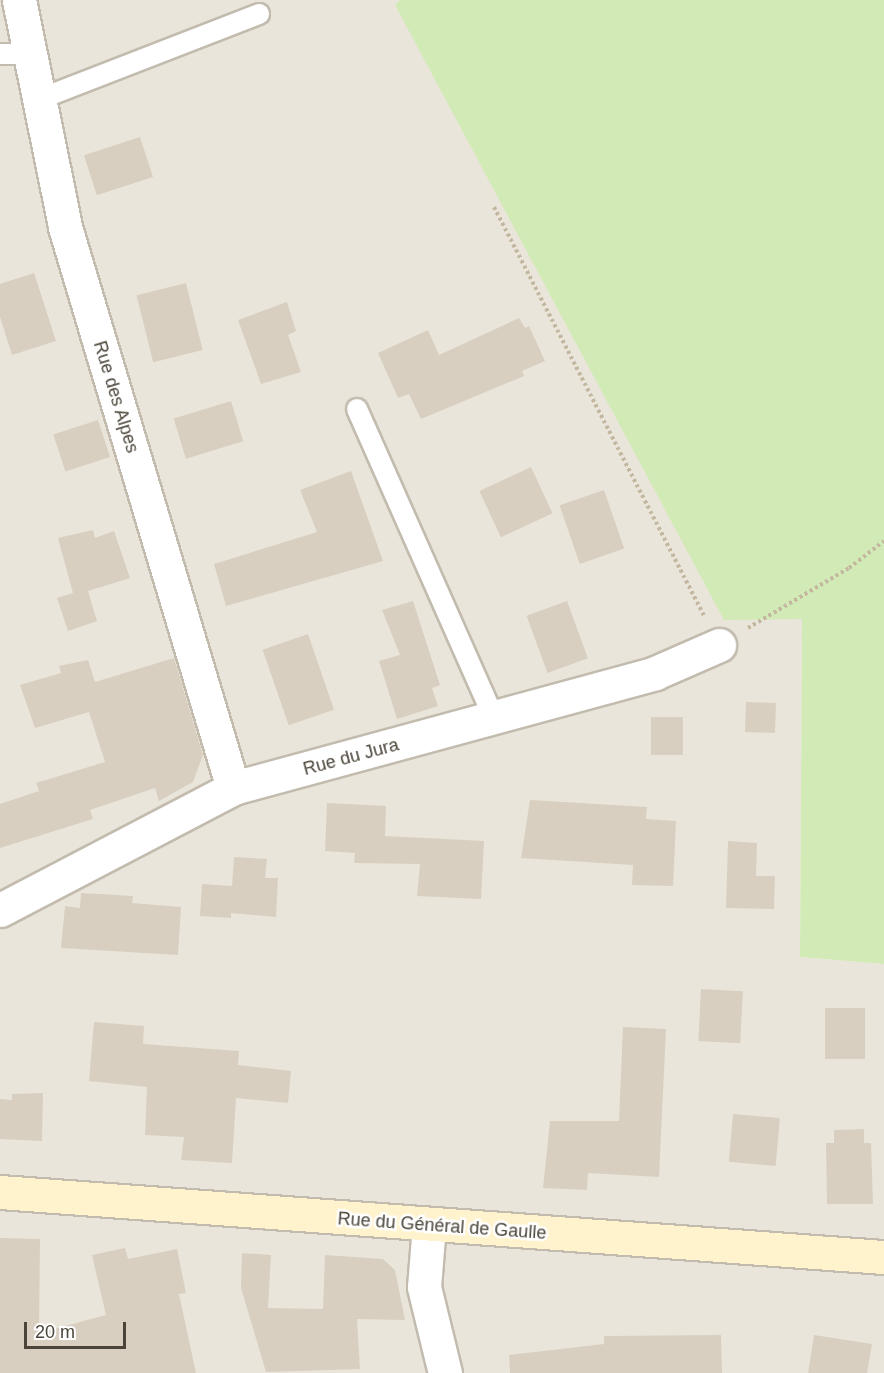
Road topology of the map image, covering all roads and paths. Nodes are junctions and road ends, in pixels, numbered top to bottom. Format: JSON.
{"nodes":[{"id":1,"x":19,"y":0,"type":"edge"},
{"id":2,"x":259,"y":14,"type":"dead end"},
{"id":3,"x":15,"y":54,"type":"edge"},
{"id":4,"x":40,"y":99,"type":"junction"},
{"id":5,"x":494,"y":207,"type":"dead end"},
{"id":6,"x":357,"y":409,"type":"dead end"},
{"id":7,"x":884,"y":541,"type":"edge"},
{"id":8,"x":719,"y":645,"type":"junction"},
{"id":9,"x":494,"y":718,"type":"junction"},
{"id":10,"x":233,"y":789,"type":"junction"},
{"id":11,"x":0,"y":910,"type":"edge"},
{"id":12,"x":0,"y":1192,"type":"edge"},
{"id":13,"x":429,"y":1225,"type":"junction"},
{"id":14,"x":884,"y":1257,"type":"edge"},
{"id":15,"x":445,"y":1373,"type":"edge"}],
"edges":[{"from":1,"to":3,"type":"street","name":"Rue des Alpes"},
{"from":2,"to":4,"type":"lane"},
{"from":3,"to":4,"type":"street","name":"Rue des Alpes"},
{"from":4,"to":10,"type":"street","name":"Rue des Alpes"},
{"from":5,"to":8,"type":"path"},
{"from":6,"to":9,"type":"lane"},
{"from":7,"to":8,"type":"path"},
{"from":8,"to":9,"type":"street","name":"Rue du Jura"},
{"from":9,"to":10,"type":"street","name":"Rue du Jura"},
{"from":10,"to":11,"type":"street","name":"Rue du Jura"},
{"from":12,"to":13,"type":"street","name":"Rue du Général de Gaulle"},
{"from":13,"to":14,"type":"street","name":"Rue du Général de Gaulle"},
{"from":13,"to":15,"type":"street"}]}
